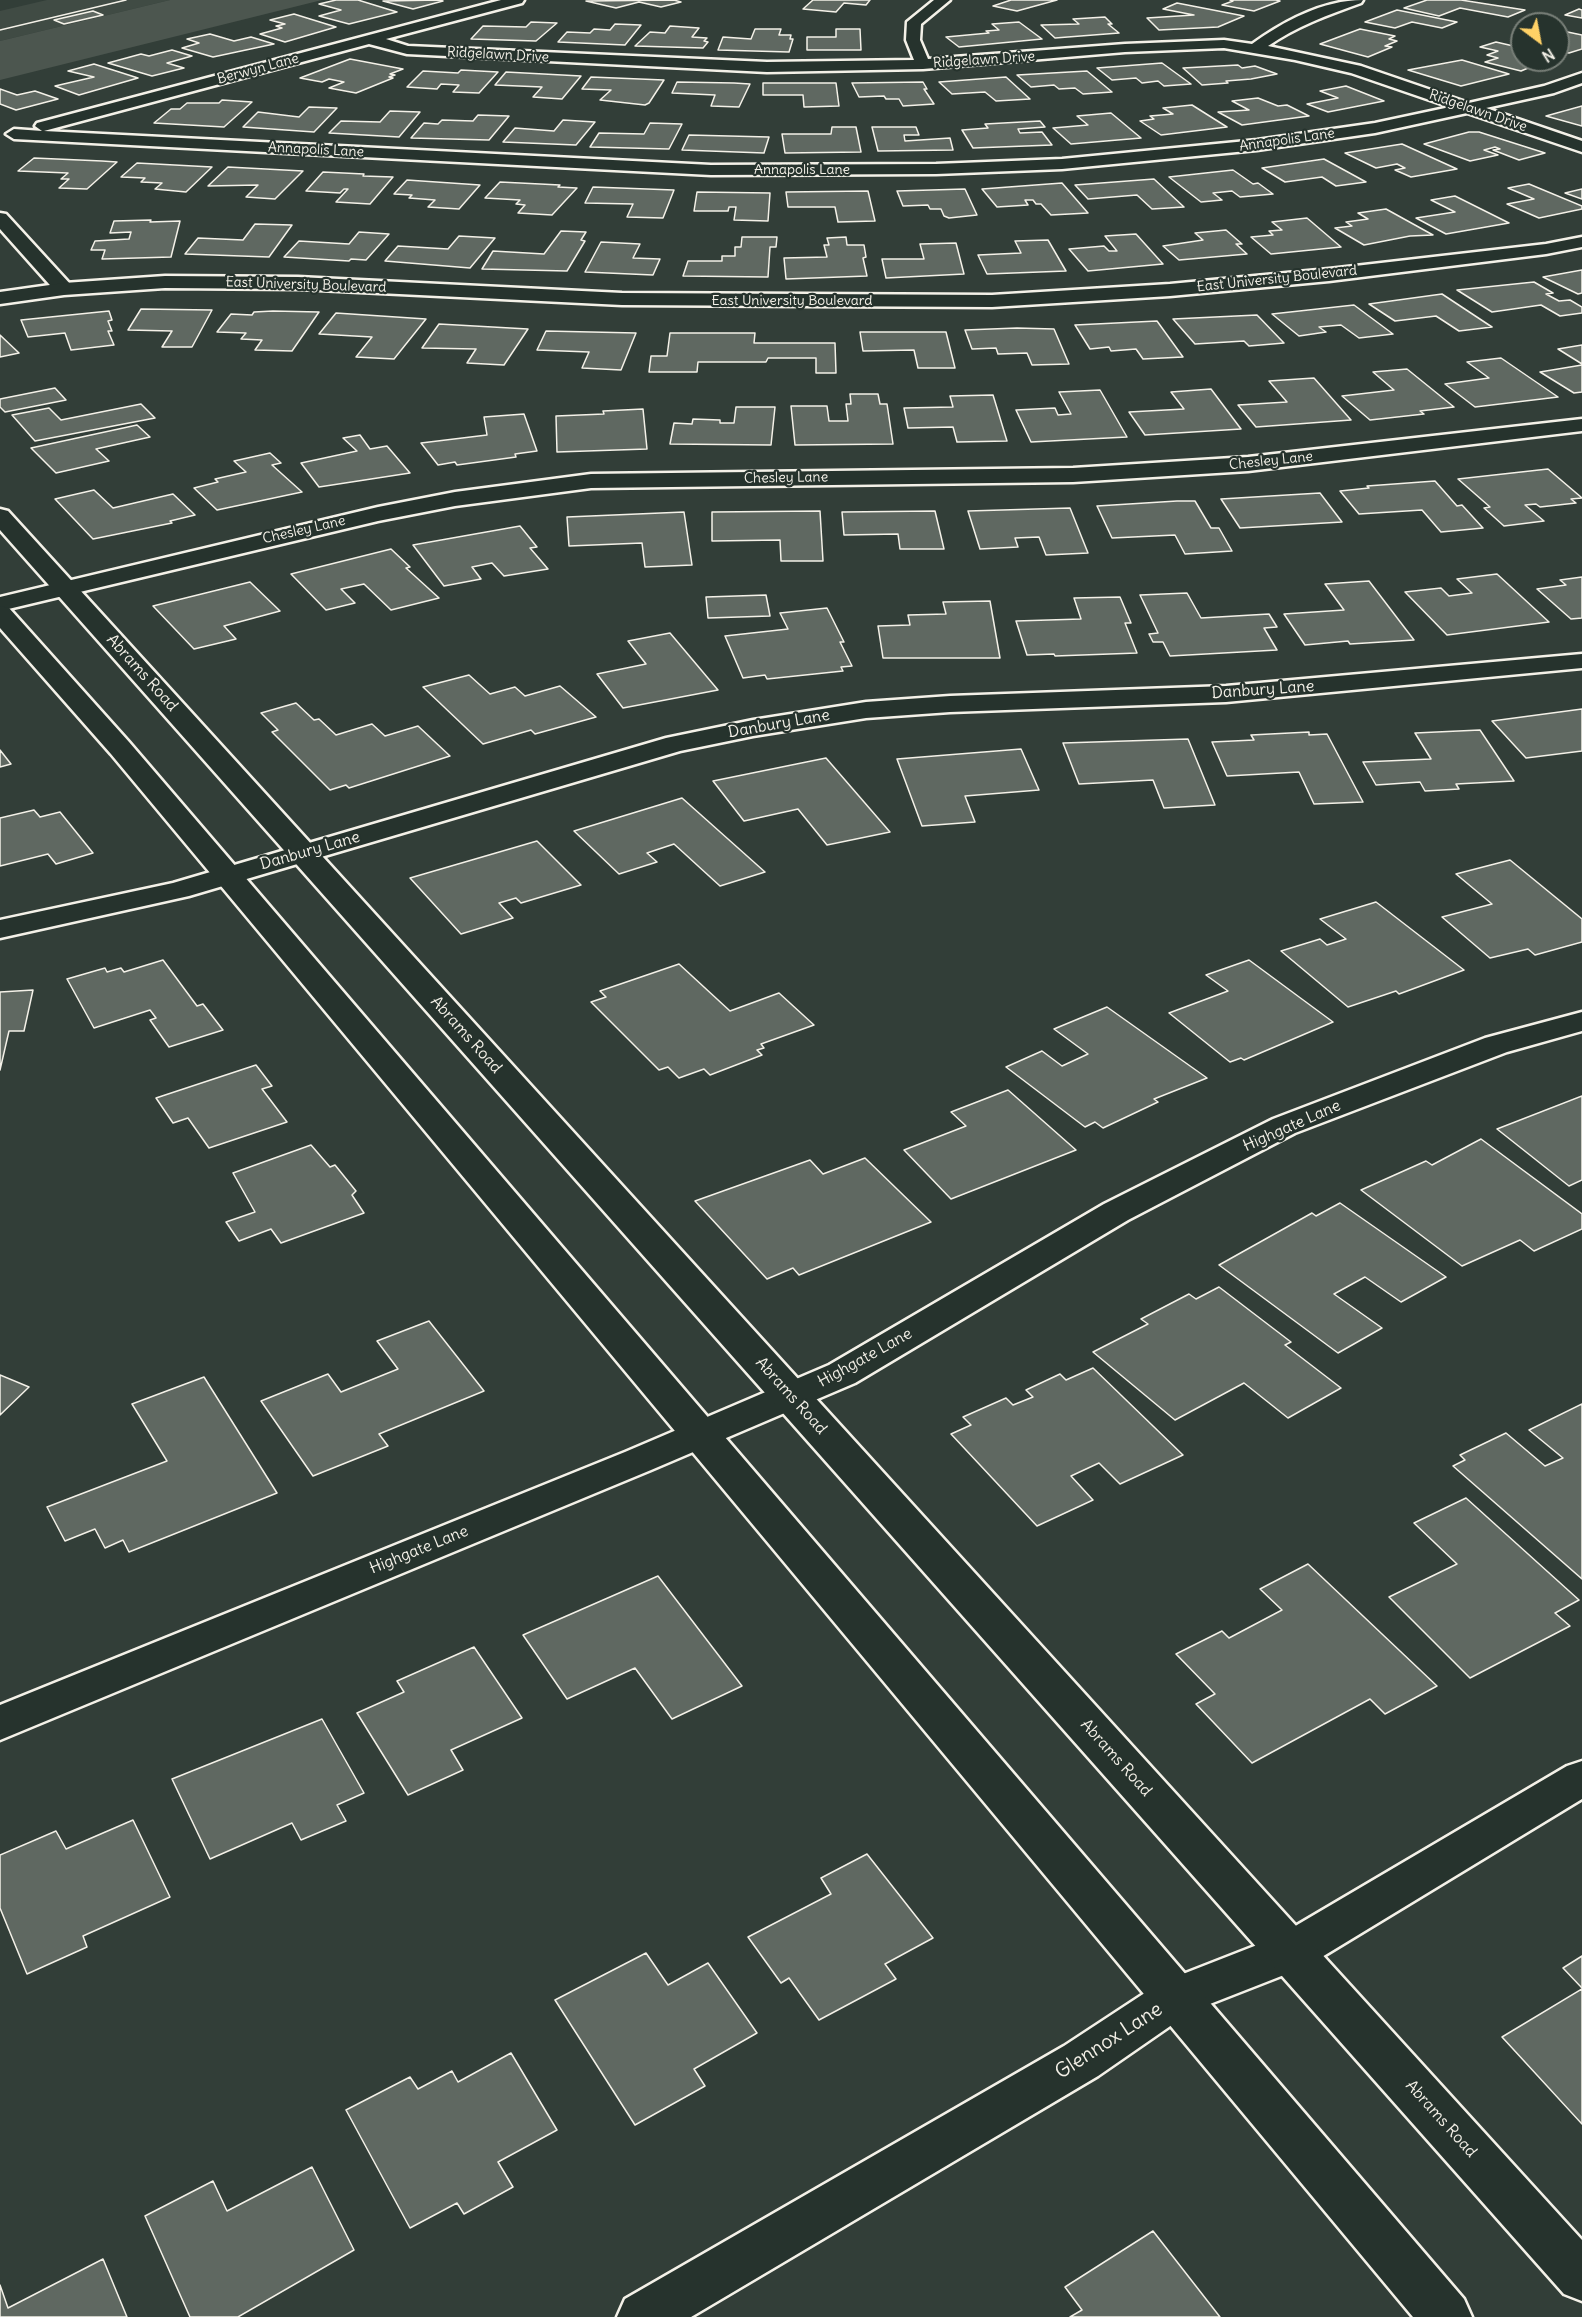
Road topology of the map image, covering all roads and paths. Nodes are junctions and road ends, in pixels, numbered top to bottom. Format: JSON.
{"nodes":[{"id":1,"x":517,"y":0,"type":"edge"},
{"id":2,"x":943,"y":0,"type":"edge"},
{"id":3,"x":1356,"y":0,"type":"edge"},
{"id":4,"x":372,"y":40,"type":"junction"},
{"id":5,"x":1256,"y":48,"type":"junction"},
{"id":6,"x":923,"y":64,"type":"junction"},
{"id":7,"x":1582,"y":78,"type":"edge"},
{"id":8,"x":1468,"y":108,"type":"junction"},
{"id":9,"x":7,"y":136,"type":"edge"},
{"id":10,"x":1582,"y":147,"type":"edge"},
{"id":11,"x":0,"y":218,"type":"edge"},
{"id":12,"x":1582,"y":242,"type":"edge"},
{"id":13,"x":64,"y":289,"type":"junction"},
{"id":14,"x":0,"y":298,"type":"edge"},
{"id":15,"x":1582,"y":425,"type":"edge"},
{"id":16,"x":0,"y":516,"type":"edge"},
{"id":17,"x":65,"y":588,"type":"junction"},
{"id":18,"x":0,"y":604,"type":"edge"},
{"id":19,"x":0,"y":613,"type":"edge"},
{"id":20,"x":1582,"y":661,"type":"edge"},
{"id":21,"x":303,"y":852,"type":"junction"},
{"id":22,"x":228,"y":876,"type":"junction"},
{"id":23,"x":0,"y":929,"type":"edge"},
{"id":24,"x":1582,"y":1021,"type":"edge"},
{"id":25,"x":791,"y":1396,"type":"junction"},
{"id":26,"x":700,"y":1435,"type":"junction"},
{"id":27,"x":0,"y":1724,"type":"edge"},
{"id":28,"x":1582,"y":1778,"type":"edge"},
{"id":29,"x":1291,"y":1952,"type":"junction"},
{"id":30,"x":1176,"y":1997,"type":"junction"},
{"id":31,"x":1582,"y":2277,"type":"edge"},
{"id":32,"x":643,"y":2317,"type":"edge"},
{"id":33,"x":1446,"y":2317,"type":"edge"}],
"edges":[{"from":1,"to":4,"type":"street","name":"Berwyn Lane"},
{"from":2,"to":6,"type":"street"},
{"from":3,"to":5,"type":"street"},
{"from":4,"to":6,"type":"street","name":"Ridgelawn Drive"},
{"from":4,"to":9,"type":"street","name":"Berwyn Lane"},
{"from":5,"to":6,"type":"street","name":"Ridgelawn Drive"},
{"from":5,"to":8,"type":"street","name":"Ridgelawn Drive"},
{"from":7,"to":8,"type":"street","name":"Annapolis Lane"},
{"from":8,"to":9,"type":"street","name":"Annapolis Lane"},
{"from":8,"to":10,"type":"street","name":"Ridgelawn Drive"},
{"from":11,"to":13,"type":"street"},
{"from":12,"to":13,"type":"street","name":"East University Boulevard"},
{"from":13,"to":14,"type":"street","name":"East University Boulevard"},
{"from":15,"to":17,"type":"street","name":"Chesley Lane"},
{"from":16,"to":17,"type":"street","name":"Abrams Road"},
{"from":17,"to":18,"type":"street","name":"Chesley Lane"},
{"from":17,"to":21,"type":"street","name":"Abrams Road"},
{"from":19,"to":22,"type":"street"},
{"from":20,"to":21,"type":"street","name":"Danbury Lane"},
{"from":21,"to":22,"type":"street","name":"Danbury Lane"},
{"from":21,"to":25,"type":"street","name":"Abrams Road"},
{"from":22,"to":23,"type":"street","name":"Danbury Lane"},
{"from":22,"to":26,"type":"street"},
{"from":24,"to":25,"type":"street","name":"Highgate Lane"},
{"from":25,"to":26,"type":"street","name":"Highgate Lane"},
{"from":25,"to":29,"type":"street","name":"Abrams Road"},
{"from":26,"to":27,"type":"street","name":"Highgate Lane"},
{"from":26,"to":30,"type":"street"},
{"from":28,"to":29,"type":"street","name":"Glennox Lane"},
{"from":29,"to":30,"type":"street","name":"Glennox Lane"},
{"from":29,"to":31,"type":"street","name":"Abrams Road"},
{"from":30,"to":32,"type":"street","name":"Glennox Lane"},
{"from":30,"to":33,"type":"street"}]}
